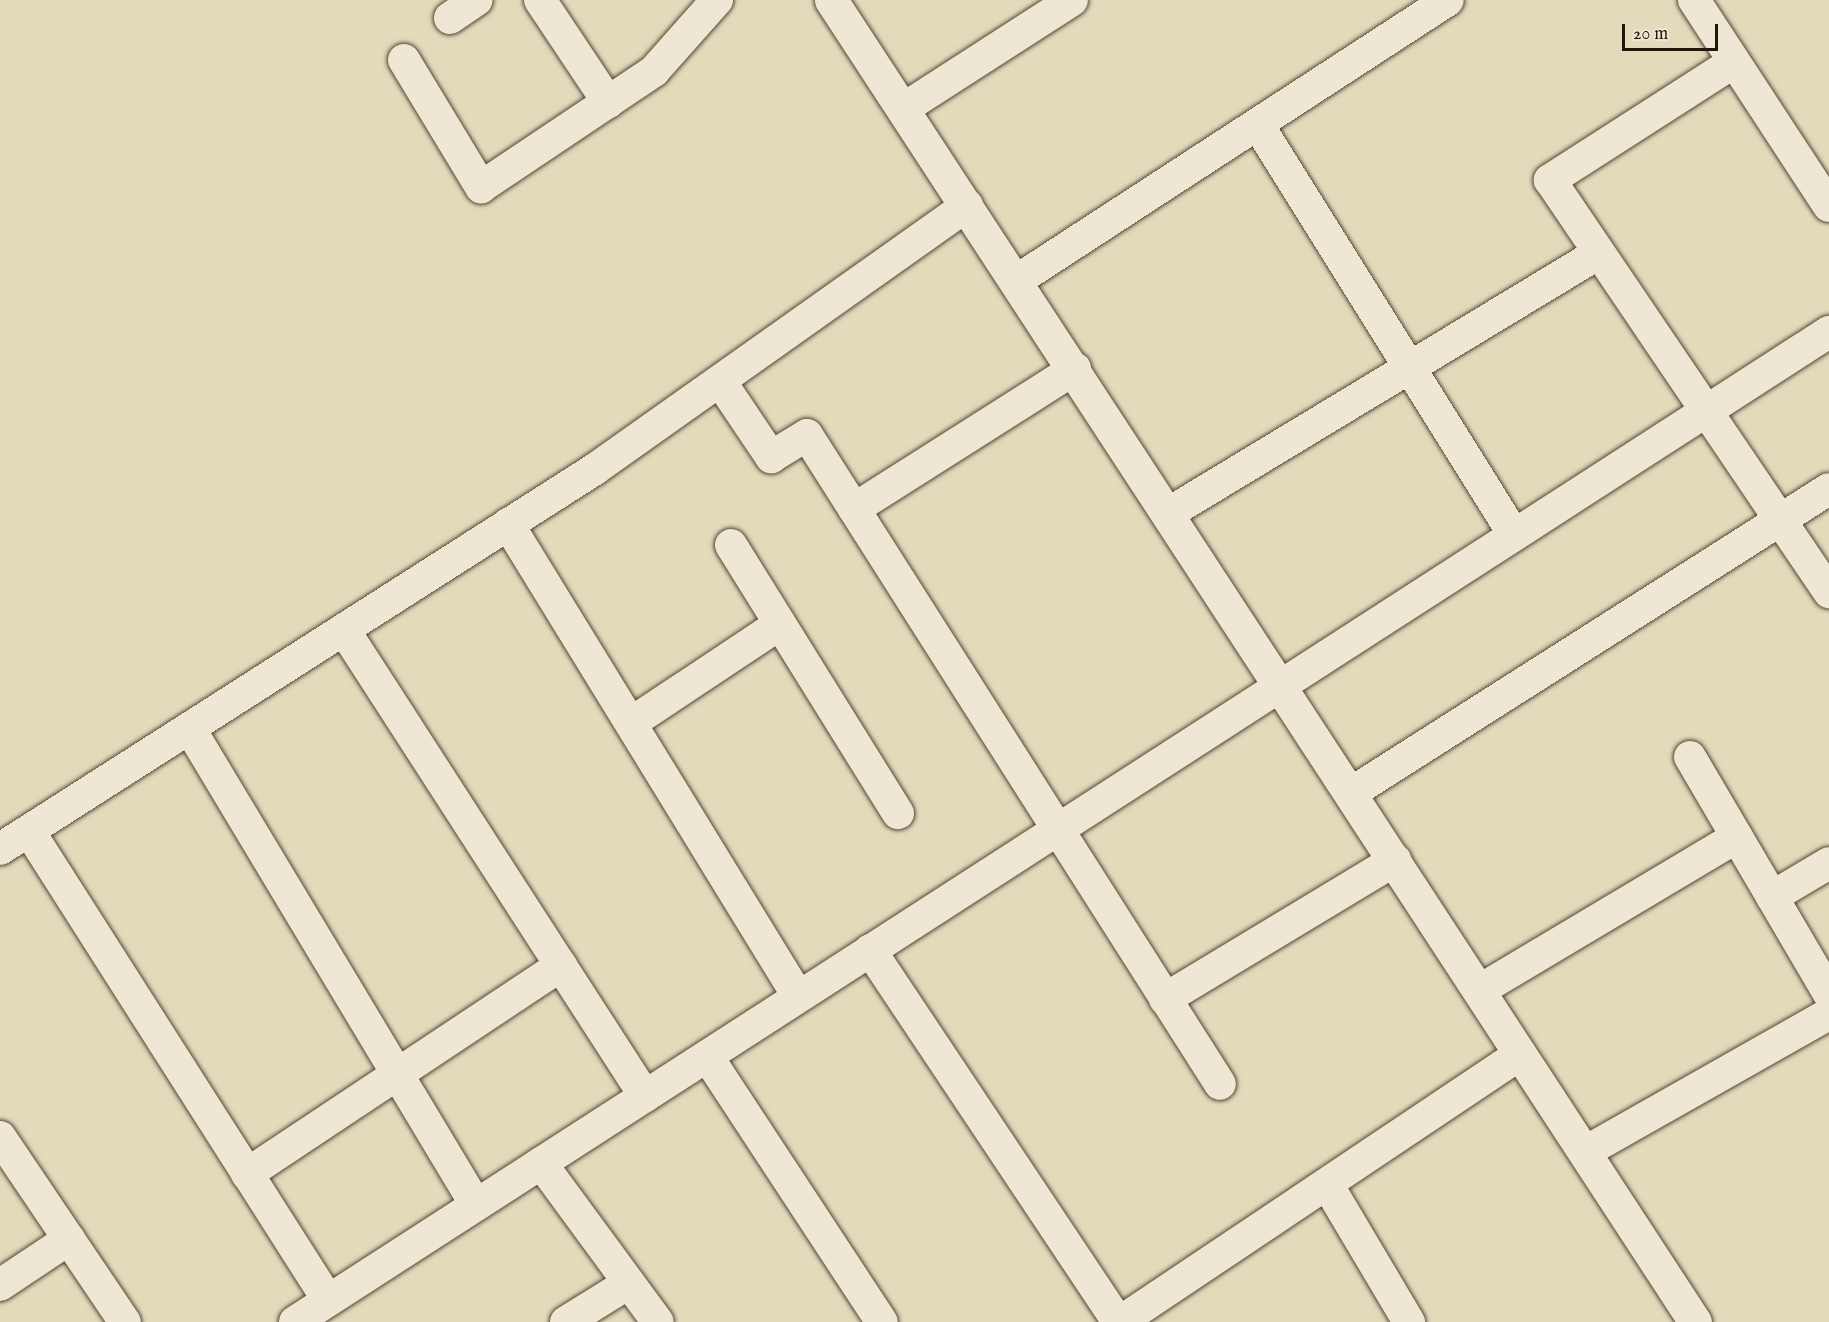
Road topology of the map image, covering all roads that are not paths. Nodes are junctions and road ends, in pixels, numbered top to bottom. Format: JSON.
{"nodes":[{"id":1,"x":477,"y":0,"type":"edge"},
{"id":2,"x":540,"y":0,"type":"edge"},
{"id":3,"x":717,"y":0,"type":"edge"},
{"id":4,"x":831,"y":0,"type":"edge"},
{"id":5,"x":1072,"y":0,"type":"edge"},
{"id":6,"x":1448,"y":0,"type":"edge"},
{"id":7,"x":1694,"y":0,"type":"edge"},
{"id":8,"x":450,"y":18,"type":"dead end"},
{"id":9,"x":404,"y":60,"type":"dead end"},
{"id":10,"x":1734,"y":62,"type":"junction"},
{"id":11,"x":608,"y":102,"type":"junction"},
{"id":12,"x":903,"y":109,"type":"junction"},
{"id":13,"x":1258,"y":125,"type":"junction"},
{"id":14,"x":967,"y":206,"type":"junction"},
{"id":15,"x":1829,"y":206,"type":"edge"},
{"id":16,"x":1599,"y":253,"type":"junction"},
{"id":17,"x":1017,"y":280,"type":"junction"},
{"id":18,"x":1829,"y":332,"type":"edge"},
{"id":19,"x":1409,"y":368,"type":"junction"},
{"id":20,"x":1075,"y":369,"type":"junction"},
{"id":21,"x":720,"y":381,"type":"junction"},
{"id":22,"x":1706,"y":411,"type":"junction"},
{"id":23,"x":1829,"y":489,"type":"edge"},
{"id":24,"x":854,"y":509,"type":"junction"},
{"id":25,"x":1169,"y":513,"type":"junction"},
{"id":26,"x":1780,"y":520,"type":"junction"},
{"id":27,"x":508,"y":524,"type":"junction"},
{"id":28,"x":1514,"y":535,"type":"junction"},
{"id":29,"x":730,"y":544,"type":"dead end"},
{"id":30,"x":1829,"y":592,"type":"edge"},
{"id":31,"x":780,"y":624,"type":"junction"},
{"id":32,"x":344,"y":630,"type":"junction"},
{"id":33,"x":1281,"y":685,"type":"junction"},
{"id":34,"x":631,"y":723,"type":"junction"},
{"id":35,"x":190,"y":729,"type":"junction"},
{"id":36,"x":1690,"y":757,"type":"dead end"},
{"id":37,"x":1351,"y":793,"type":"junction"},
{"id":38,"x":898,"y":813,"type":"dead end"},
{"id":39,"x":1057,"y":829,"type":"junction"},
{"id":40,"x":29,"y":831,"type":"junction"},
{"id":41,"x":1737,"y":837,"type":"junction"},
{"id":42,"x":0,"y":849,"type":"edge"},
{"id":43,"x":1395,"y":860,"type":"junction"},
{"id":44,"x":1829,"y":863,"type":"edge"},
{"id":45,"x":1772,"y":897,"type":"junction"},
{"id":46,"x":870,"y":950,"type":"junction"},
{"id":47,"x":561,"y":966,"type":"junction"},
{"id":48,"x":1480,"y":990,"type":"junction"},
{"id":49,"x":1829,"y":994,"type":"edge"},
{"id":50,"x":798,"y":996,"type":"junction"},
{"id":51,"x":1165,"y":999,"type":"junction"},
{"id":52,"x":1829,"y":1014,"type":"edge"},
{"id":53,"x":1521,"y":1054,"type":"junction"},
{"id":54,"x":707,"y":1056,"type":"junction"},
{"id":55,"x":395,"y":1076,"type":"junction"},
{"id":56,"x":1220,"y":1084,"type":"dead end"},
{"id":57,"x":645,"y":1096,"type":"junction"},
{"id":58,"x":0,"y":1137,"type":"edge"},
{"id":59,"x":1585,"y":1152,"type":"junction"},
{"id":60,"x":541,"y":1163,"type":"junction"},
{"id":61,"x":247,"y":1173,"type":"junction"},
{"id":62,"x":1327,"y":1184,"type":"junction"},
{"id":63,"x":476,"y":1205,"type":"junction"},
{"id":64,"x":69,"y":1239,"type":"junction"},
{"id":65,"x":629,"y":1283,"type":"junction"},
{"id":66,"x":0,"y":1285,"type":"edge"},
{"id":67,"x":328,"y":1300,"type":"junction"},
{"id":68,"x":125,"y":1322,"type":"edge"},
{"id":69,"x":295,"y":1322,"type":"edge"},
{"id":70,"x":566,"y":1322,"type":"edge"},
{"id":71,"x":658,"y":1322,"type":"edge"},
{"id":72,"x":882,"y":1322,"type":"edge"},
{"id":73,"x":1119,"y":1322,"type":"edge"},
{"id":74,"x":1409,"y":1322,"type":"edge"},
{"id":75,"x":1695,"y":1322,"type":"edge"}],
"edges":[{"from":1,"to":8,"type":"street"},
{"from":2,"to":11,"type":"street"},
{"from":3,"to":11,"type":"street"},
{"from":4,"to":12,"type":"street"},
{"from":5,"to":12,"type":"street"},
{"from":6,"to":13,"type":"street"},
{"from":7,"to":10,"type":"street"},
{"from":9,"to":11,"type":"street"},
{"from":10,"to":15,"type":"street"},
{"from":10,"to":16,"type":"street"},
{"from":12,"to":14,"type":"street"},
{"from":13,"to":17,"type":"street"},
{"from":13,"to":19,"type":"street"},
{"from":14,"to":17,"type":"street"},
{"from":14,"to":21,"type":"street"},
{"from":16,"to":19,"type":"street"},
{"from":16,"to":22,"type":"street"},
{"from":17,"to":20,"type":"street"},
{"from":18,"to":22,"type":"street"},
{"from":19,"to":25,"type":"street"},
{"from":19,"to":28,"type":"street"},
{"from":20,"to":24,"type":"street"},
{"from":20,"to":25,"type":"street"},
{"from":21,"to":24,"type":"street"},
{"from":21,"to":27,"type":"street"},
{"from":22,"to":26,"type":"street"},
{"from":22,"to":28,"type":"street"},
{"from":23,"to":26,"type":"street"},
{"from":24,"to":39,"type":"street"},
{"from":25,"to":33,"type":"street"},
{"from":26,"to":30,"type":"street"},
{"from":26,"to":37,"type":"street"},
{"from":27,"to":32,"type":"street"},
{"from":27,"to":34,"type":"street"},
{"from":28,"to":33,"type":"street"},
{"from":29,"to":31,"type":"street"},
{"from":31,"to":34,"type":"street"},
{"from":31,"to":38,"type":"street"},
{"from":32,"to":35,"type":"street"},
{"from":32,"to":47,"type":"street"},
{"from":33,"to":37,"type":"street"},
{"from":33,"to":39,"type":"street"},
{"from":34,"to":50,"type":"street"},
{"from":35,"to":40,"type":"street"},
{"from":35,"to":55,"type":"street"},
{"from":36,"to":41,"type":"street"},
{"from":37,"to":43,"type":"street"},
{"from":39,"to":46,"type":"street"},
{"from":39,"to":51,"type":"street"},
{"from":40,"to":42,"type":"street"},
{"from":40,"to":61,"type":"street"},
{"from":41,"to":45,"type":"street"},
{"from":41,"to":48,"type":"street"},
{"from":43,"to":48,"type":"street"},
{"from":43,"to":51,"type":"street"},
{"from":44,"to":45,"type":"street"},
{"from":45,"to":49,"type":"street"},
{"from":46,"to":50,"type":"street"},
{"from":46,"to":73,"type":"street"},
{"from":47,"to":55,"type":"street"},
{"from":47,"to":57,"type":"street"},
{"from":48,"to":53,"type":"street"},
{"from":50,"to":54,"type":"street"},
{"from":51,"to":56,"type":"street"},
{"from":52,"to":59,"type":"street"},
{"from":53,"to":59,"type":"street"},
{"from":53,"to":62,"type":"street"},
{"from":54,"to":57,"type":"street"},
{"from":54,"to":72,"type":"street"},
{"from":55,"to":61,"type":"street"},
{"from":55,"to":63,"type":"street"},
{"from":57,"to":60,"type":"street"},
{"from":58,"to":64,"type":"street"},
{"from":59,"to":75,"type":"street"},
{"from":60,"to":63,"type":"street"},
{"from":60,"to":65,"type":"street"},
{"from":61,"to":67,"type":"street"},
{"from":62,"to":73,"type":"street"},
{"from":62,"to":74,"type":"street"},
{"from":63,"to":67,"type":"street"},
{"from":64,"to":66,"type":"street"},
{"from":64,"to":68,"type":"street"},
{"from":65,"to":70,"type":"street"},
{"from":65,"to":71,"type":"street"},
{"from":67,"to":69,"type":"street"}]}
